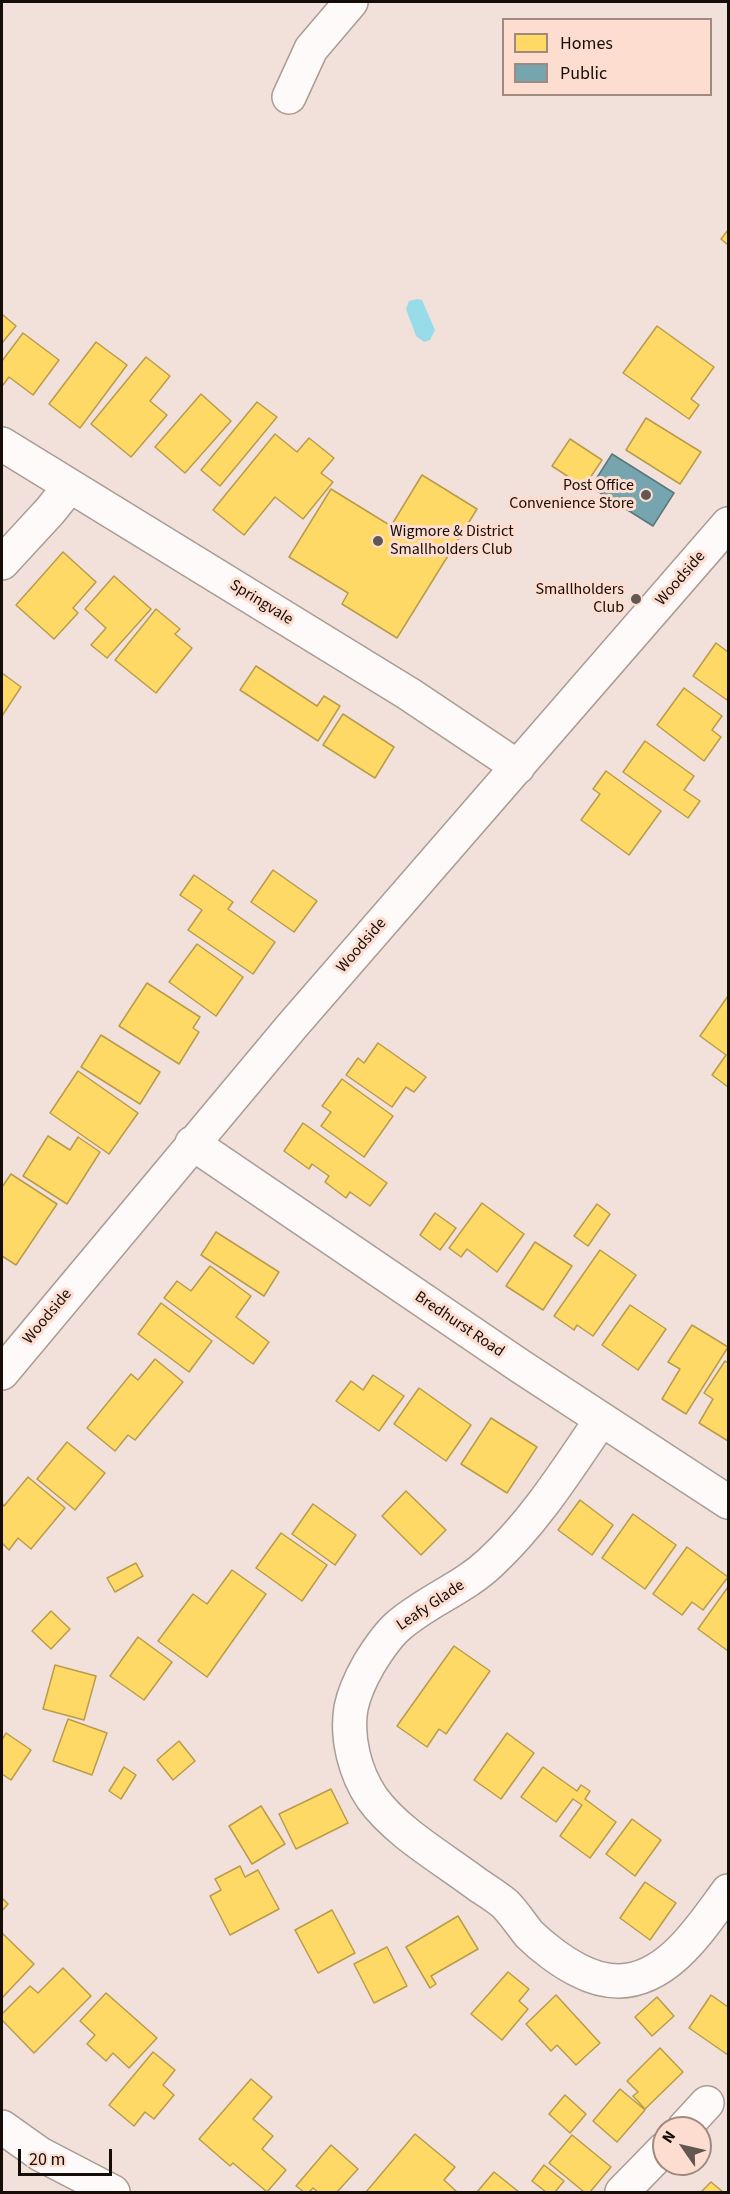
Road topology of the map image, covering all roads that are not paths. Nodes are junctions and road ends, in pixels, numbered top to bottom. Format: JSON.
{"nodes":[{"id":1,"x":351,"y":2,"type":"edge"},
{"id":2,"x":289,"y":97,"type":"dead end"},
{"id":3,"x":2,"y":444,"type":"edge"},
{"id":4,"x":70,"y":486,"type":"junction"},
{"id":5,"x":729,"y":524,"type":"edge"},
{"id":6,"x":2,"y":563,"type":"edge"},
{"id":7,"x":518,"y":767,"type":"junction"},
{"id":8,"x":192,"y":1143,"type":"junction"},
{"id":9,"x":2,"y":1373,"type":"edge"},
{"id":10,"x":601,"y":1420,"type":"junction"},
{"id":11,"x":729,"y":1502,"type":"edge"},
{"id":12,"x":729,"y":1891,"type":"edge"},
{"id":13,"x":707,"y":2103,"type":"dead end"},
{"id":14,"x":695,"y":2116,"type":"edge"},
{"id":15,"x":2,"y":2127,"type":"edge"},
{"id":16,"x":652,"y":2162,"type":"edge"},
{"id":17,"x":112,"y":2193,"type":"edge"},
{"id":18,"x":622,"y":2193,"type":"edge"}],
"edges":[{"from":1,"to":2,"type":"street"},
{"from":3,"to":4,"type":"street","name":"Springvale"},
{"from":4,"to":6,"type":"street"},
{"from":4,"to":7,"type":"street","name":"Springvale"},
{"from":5,"to":7,"type":"street","name":"Woodside"},
{"from":7,"to":8,"type":"street","name":"Woodside"},
{"from":8,"to":9,"type":"street","name":"Woodside"},
{"from":8,"to":10,"type":"street","name":"Bredhurst Road"},
{"from":10,"to":11,"type":"street","name":"Bredhurst Road"},
{"from":10,"to":12,"type":"street","name":"Leafy Glade"},
{"from":13,"to":14,"type":"street"},
{"from":15,"to":17,"type":"street"},
{"from":16,"to":18,"type":"street"}]}
